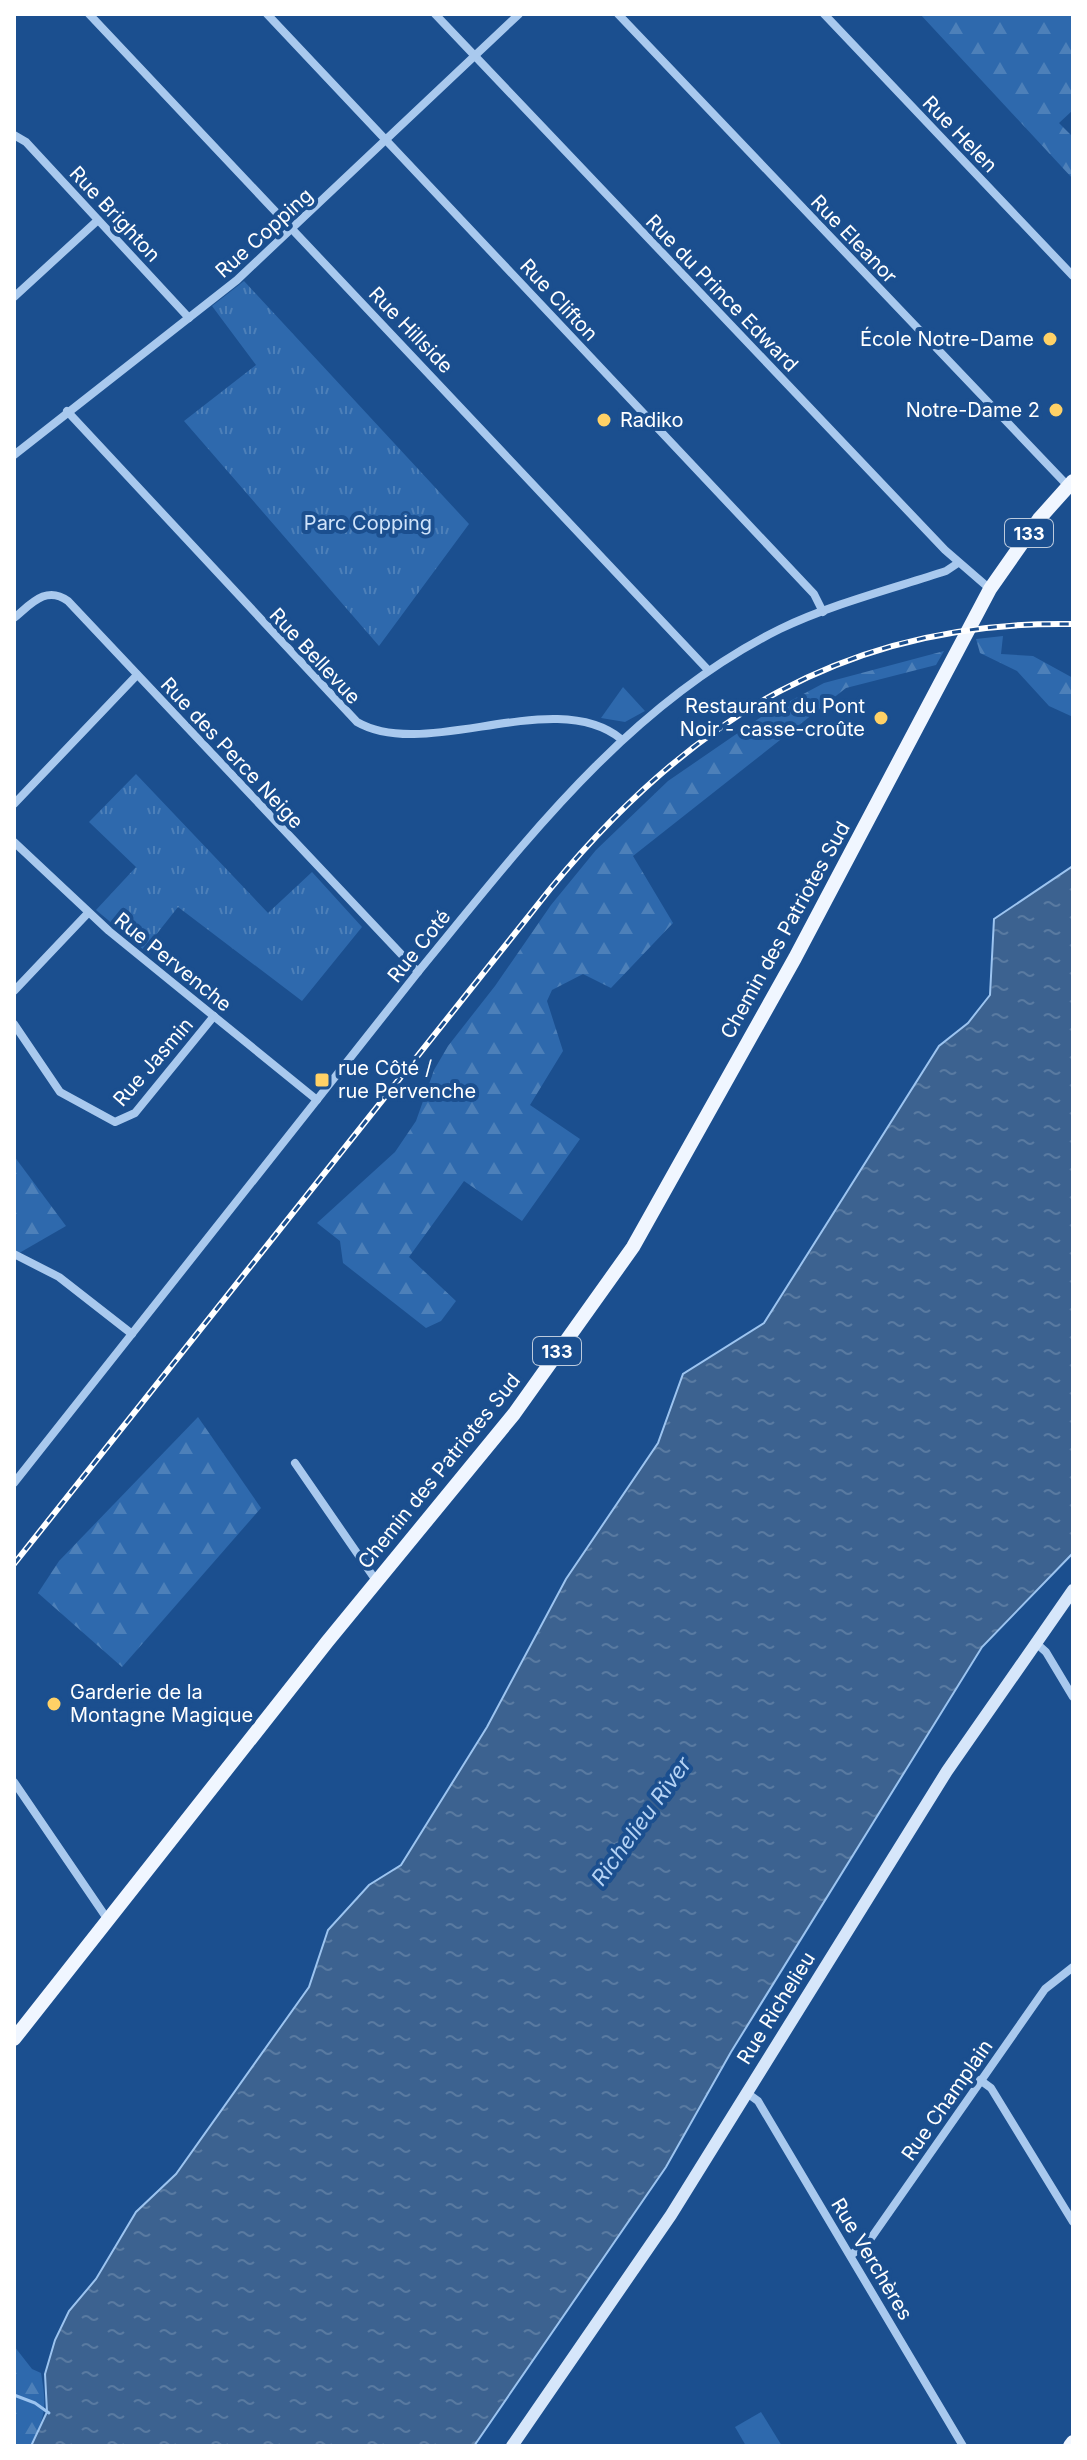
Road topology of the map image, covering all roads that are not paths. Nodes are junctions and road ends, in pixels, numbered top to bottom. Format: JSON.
{"nodes":[{"id":1,"x":89,"y":14,"type":"edge"},
{"id":2,"x":267,"y":14,"type":"edge"},
{"id":3,"x":435,"y":14,"type":"edge"},
{"id":4,"x":519,"y":14,"type":"edge"},
{"id":5,"x":618,"y":14,"type":"edge"},
{"id":6,"x":824,"y":14,"type":"edge"},
{"id":7,"x":474,"y":56,"type":"junction"},
{"id":8,"x":14,"y":135,"type":"edge"},
{"id":9,"x":386,"y":140,"type":"junction"},
{"id":10,"x":98,"y":220,"type":"junction"},
{"id":11,"x":293,"y":229,"type":"junction"},
{"id":12,"x":1073,"y":276,"type":"edge"},
{"id":13,"x":14,"y":297,"type":"edge"},
{"id":14,"x":189,"y":318,"type":"junction"},
{"id":15,"x":67,"y":411,"type":"junction"},
{"id":16,"x":14,"y":455,"type":"edge"},
{"id":17,"x":1070,"y":483,"type":"edge"},
{"id":18,"x":958,"y":563,"type":"junction"},
{"id":19,"x":990,"y":589,"type":"junction"},
{"id":20,"x":823,"y":612,"type":"junction"},
{"id":21,"x":14,"y":618,"type":"edge"},
{"id":22,"x":708,"y":670,"type":"junction"},
{"id":23,"x":137,"y":675,"type":"junction"},
{"id":24,"x":621,"y":739,"type":"junction"},
{"id":25,"x":14,"y":804,"type":"edge"},
{"id":26,"x":14,"y":842,"type":"edge"},
{"id":27,"x":88,"y":913,"type":"junction"},
{"id":28,"x":418,"y":972,"type":"junction"},
{"id":29,"x":14,"y":991,"type":"edge"},
{"id":30,"x":214,"y":1016,"type":"junction"},
{"id":31,"x":14,"y":1024,"type":"edge"},
{"id":32,"x":317,"y":1100,"type":"junction"},
{"id":33,"x":14,"y":1254,"type":"edge"},
{"id":34,"x":132,"y":1334,"type":"junction"},
{"id":35,"x":295,"y":1463,"type":"dead end"},
{"id":36,"x":14,"y":1483,"type":"edge"},
{"id":37,"x":377,"y":1582,"type":"junction"},
{"id":38,"x":1073,"y":1590,"type":"edge"},
{"id":39,"x":1036,"y":1643,"type":"junction"},
{"id":40,"x":1073,"y":1697,"type":"edge"},
{"id":41,"x":14,"y":1782,"type":"edge"},
{"id":42,"x":108,"y":1920,"type":"junction"},
{"id":43,"x":1073,"y":1967,"type":"edge"},
{"id":44,"x":14,"y":2039,"type":"edge"},
{"id":45,"x":980,"y":2080,"type":"junction"},
{"id":46,"x":747,"y":2093,"type":"junction"},
{"id":47,"x":1073,"y":2222,"type":"edge"},
{"id":48,"x":851,"y":2255,"type":"junction"},
{"id":49,"x":512,"y":2446,"type":"edge"},
{"id":50,"x":963,"y":2446,"type":"edge"}],
"edges":[{"from":1,"to":11,"type":"street","name":"Rue Hillside"},
{"from":2,"to":9,"type":"street","name":"Rue Clifton"},
{"from":3,"to":7,"type":"street","name":"Rue du Prince Edward"},
{"from":4,"to":7,"type":"street","name":"Rue Copping"},
{"from":5,"to":17,"type":"street","name":"Rue Eleanor"},
{"from":6,"to":12,"type":"street","name":"Rue Helen"},
{"from":7,"to":9,"type":"street","name":"Rue Copping"},
{"from":7,"to":18,"type":"street","name":"Rue du Prince Edward"},
{"from":8,"to":10,"type":"street","name":"Rue Brighton"},
{"from":9,"to":11,"type":"street","name":"Rue Copping"},
{"from":9,"to":20,"type":"street","name":"Rue Clifton"},
{"from":10,"to":13,"type":"street"},
{"from":10,"to":14,"type":"street","name":"Rue Brighton"},
{"from":11,"to":14,"type":"street","name":"Rue Copping"},
{"from":11,"to":22,"type":"street","name":"Rue Hillside"},
{"from":14,"to":15,"type":"street","name":"Rue Copping"},
{"from":15,"to":16,"type":"street","name":"Rue Copping"},
{"from":15,"to":24,"type":"street","name":"Rue Bellevue"},
{"from":17,"to":19,"type":"main road","number":"133"},
{"from":18,"to":19,"type":"street","name":"Rue du Prince Edward"},
{"from":18,"to":20,"type":"street","name":"Rue Coté"},
{"from":19,"to":37,"type":"main road","name":"Chemin des Patriotes Sud","number":"133"},
{"from":20,"to":22,"type":"street","name":"Rue Coté"},
{"from":21,"to":23,"type":"street","name":"Rue des Perce Neige"},
{"from":22,"to":24,"type":"street","name":"Rue Coté"},
{"from":23,"to":25,"type":"street"},
{"from":23,"to":28,"type":"street","name":"Rue des Perce Neige"},
{"from":24,"to":28,"type":"street","name":"Rue Coté"},
{"from":26,"to":27,"type":"street","name":"Rue Pervenche"},
{"from":27,"to":29,"type":"street"},
{"from":27,"to":30,"type":"street","name":"Rue Pervenche"},
{"from":28,"to":32,"type":"street","name":"Rue Coté"},
{"from":30,"to":31,"type":"street","name":"Rue Jasmin"},
{"from":30,"to":32,"type":"street","name":"Rue Pervenche"},
{"from":32,"to":34,"type":"street","name":"Rue Coté"},
{"from":33,"to":34,"type":"street"},
{"from":34,"to":36,"type":"street","name":"Rue Coté"},
{"from":35,"to":37,"type":"street"},
{"from":37,"to":42,"type":"main road","name":"Chemin des Patriotes Sud","number":"133"},
{"from":38,"to":39,"type":"main road","name":"Rue Richelieu"},
{"from":39,"to":40,"type":"street"},
{"from":39,"to":46,"type":"main road","name":"Rue Richelieu"},
{"from":41,"to":42,"type":"street"},
{"from":42,"to":44,"type":"main road","name":"Chemin des Patriotes Sud","number":"133"},
{"from":43,"to":45,"type":"street","name":"Rue Champlain"},
{"from":45,"to":47,"type":"street"},
{"from":45,"to":48,"type":"street","name":"Rue Champlain"},
{"from":46,"to":48,"type":"street","name":"Rue Verchères"},
{"from":46,"to":49,"type":"main road","name":"Rue Richelieu"},
{"from":48,"to":50,"type":"street","name":"Rue Verchères"}]}
